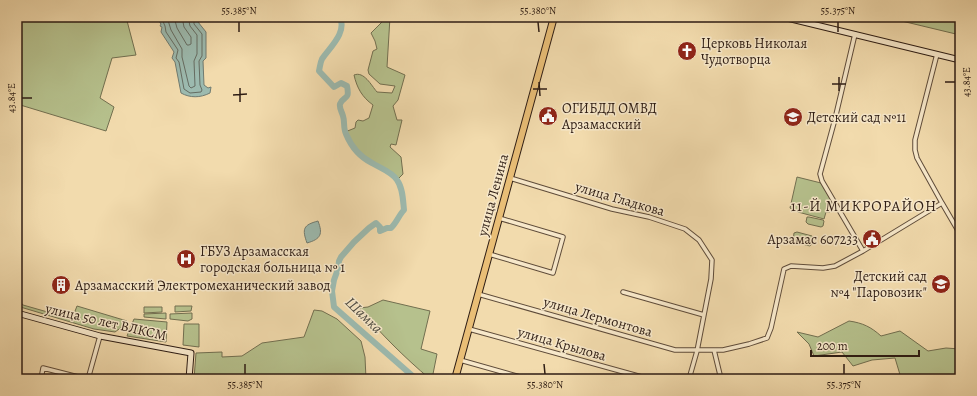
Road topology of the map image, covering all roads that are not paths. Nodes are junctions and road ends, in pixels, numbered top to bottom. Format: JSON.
{"nodes":[{"id":1,"x":554,"y":17,"type":"edge"},
{"id":2,"x":783,"y":17,"type":"edge"},
{"id":3,"x":855,"y":34,"type":"junction"},
{"id":4,"x":937,"y":54,"type":"junction"},
{"id":5,"x":960,"y":60,"type":"edge"},
{"id":6,"x":510,"y":178,"type":"junction"},
{"id":7,"x":942,"y":203,"type":"junction"},
{"id":8,"x":499,"y":218,"type":"junction"},
{"id":9,"x":960,"y":234,"type":"edge"},
{"id":10,"x":863,"y":251,"type":"junction"},
{"id":11,"x":489,"y":254,"type":"junction"},
{"id":12,"x":623,"y":292,"type":"dead end"},
{"id":13,"x":478,"y":294,"type":"junction"},
{"id":14,"x":17,"y":313,"type":"edge"},
{"id":15,"x":704,"y":315,"type":"junction"},
{"id":16,"x":469,"y":329,"type":"junction"},
{"id":17,"x":100,"y":336,"type":"junction"},
{"id":18,"x":714,"y":350,"type":"junction"},
{"id":19,"x":697,"y":351,"type":"junction"},
{"id":20,"x":460,"y":360,"type":"junction"},
{"id":21,"x":41,"y":379,"type":"edge"},
{"id":22,"x":87,"y":379,"type":"edge"},
{"id":23,"x":189,"y":379,"type":"edge"},
{"id":24,"x":455,"y":379,"type":"edge"},
{"id":25,"x":527,"y":379,"type":"edge"},
{"id":26,"x":649,"y":379,"type":"edge"},
{"id":27,"x":689,"y":379,"type":"edge"},
{"id":28,"x":722,"y":379,"type":"edge"}],
"edges":[{"from":1,"to":6,"type":"main road","name":"улица Ленина"},
{"from":2,"to":3,"type":"street"},
{"from":3,"to":4,"type":"street"},
{"from":3,"to":10,"type":"street"},
{"from":4,"to":5,"type":"street"},
{"from":4,"to":7,"type":"street"},
{"from":6,"to":8,"type":"main road","name":"улица Ленина"},
{"from":6,"to":15,"type":"street","name":"улица Гладкова"},
{"from":7,"to":9,"type":"street"},
{"from":7,"to":10,"type":"street"},
{"from":8,"to":11,"type":"main road","name":"улица Ленина"},
{"from":8,"to":11,"type":"street"},
{"from":10,"to":18,"type":"street"},
{"from":11,"to":13,"type":"main road","name":"улица Ленина"},
{"from":12,"to":15,"type":"street"},
{"from":13,"to":16,"type":"main road","name":"улица Ленина"},
{"from":13,"to":19,"type":"street","name":"улица Лермонтова"},
{"from":14,"to":17,"type":"street","name":"улица 50 лет ВЛКСМ"},
{"from":15,"to":19,"type":"street"},
{"from":16,"to":20,"type":"main road","name":"улица Ленина"},
{"from":16,"to":26,"type":"street","name":"улица Крылова"},
{"from":17,"to":22,"type":"street"},
{"from":17,"to":23,"type":"street","name":"улица 50 лет ВЛКСМ"},
{"from":18,"to":19,"type":"street","name":"улица Лермонтова"},
{"from":18,"to":28,"type":"street"},
{"from":19,"to":27,"type":"street"},
{"from":20,"to":24,"type":"main road","name":"улица Ленина"},
{"from":20,"to":25,"type":"street"},
{"from":21,"to":22,"type":"street"}]}
